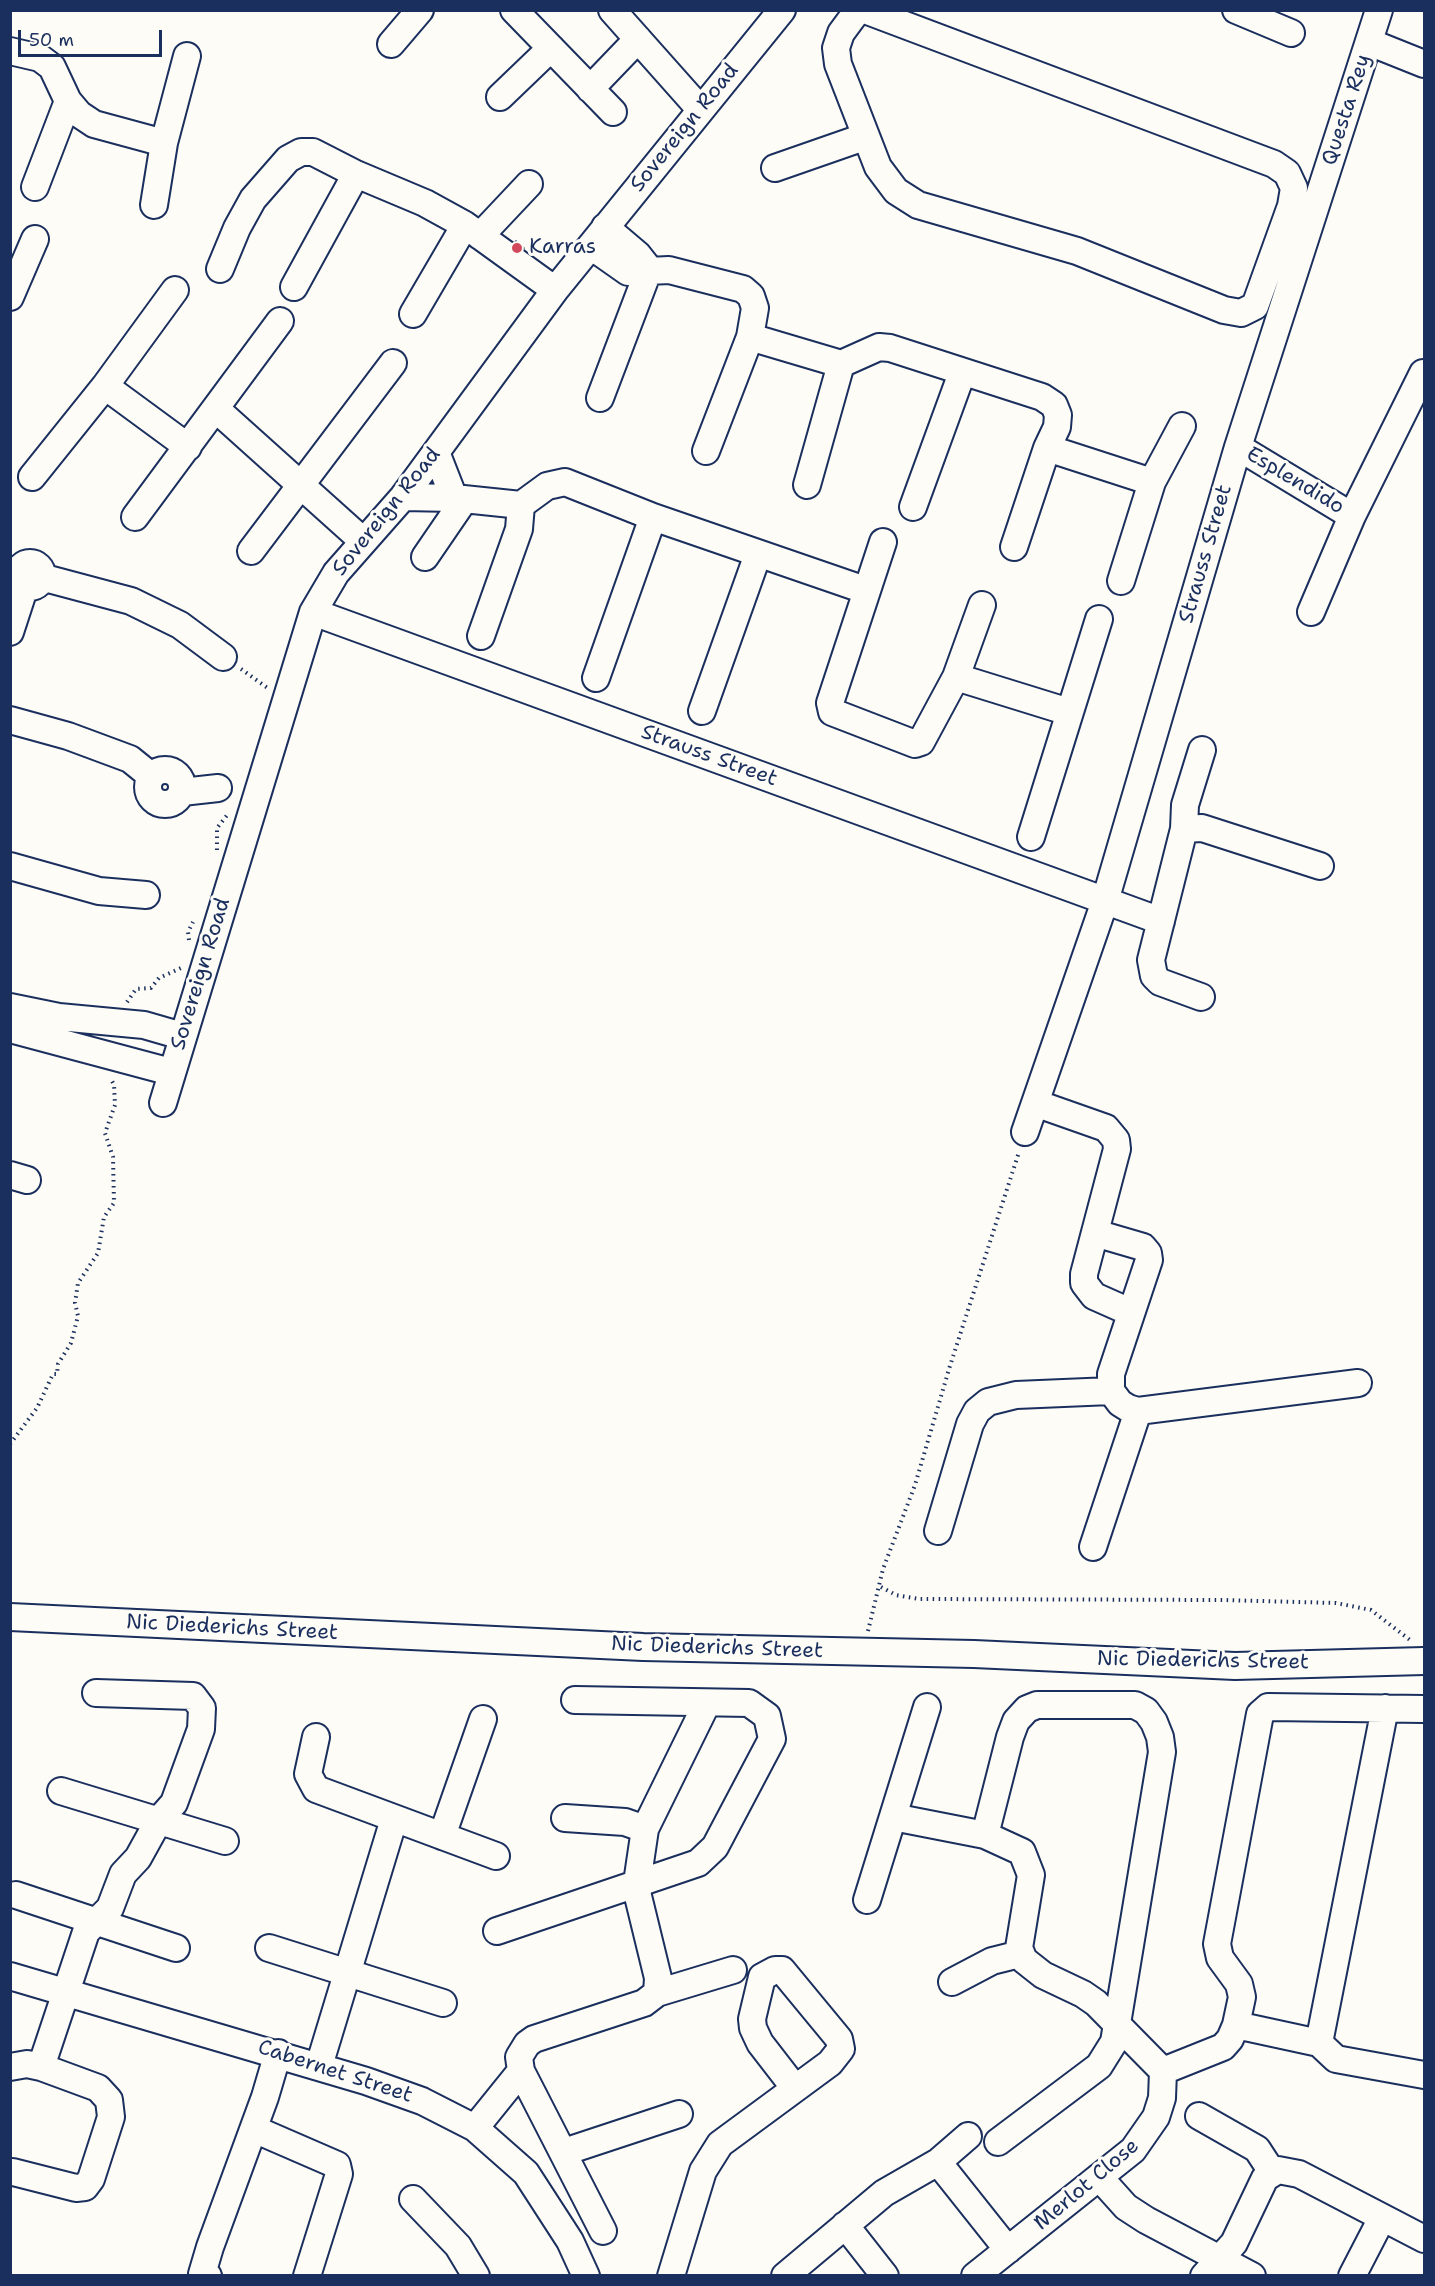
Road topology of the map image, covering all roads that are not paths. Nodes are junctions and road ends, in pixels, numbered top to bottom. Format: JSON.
{"nodes":[{"id":1,"x":420,"y":10,"type":"edge"},
{"id":2,"x":514,"y":10,"type":"edge"},
{"id":3,"x":612,"y":10,"type":"edge"},
{"id":4,"x":782,"y":10,"type":"edge"},
{"id":5,"x":858,"y":10,"type":"edge"},
{"id":6,"x":865,"y":10,"type":"edge"},
{"id":7,"x":1236,"y":10,"type":"edge"},
{"id":8,"x":1379,"y":10,"type":"edge"},
{"id":9,"x":1291,"y":33,"type":"dead end"},
{"id":10,"x":638,"y":39,"type":"junction"},
{"id":11,"x":1369,"y":42,"type":"junction"},
{"id":12,"x":391,"y":44,"type":"dead end"},
{"id":13,"x":551,"y":48,"type":"junction"},
{"id":14,"x":10,"y":51,"type":"edge"},
{"id":15,"x":187,"y":56,"type":"dead end"},
{"id":16,"x":1425,"y":64,"type":"edge"},
{"id":17,"x":590,"y":89,"type":"junction"},
{"id":18,"x":500,"y":97,"type":"dead end"},
{"id":19,"x":69,"y":100,"type":"junction"},
{"id":20,"x":700,"y":109,"type":"junction"},
{"id":21,"x":613,"y":112,"type":"dead end"},
{"id":22,"x":864,"y":137,"type":"junction"},
{"id":23,"x":164,"y":143,"type":"junction"},
{"id":24,"x":775,"y":168,"type":"dead end"},
{"id":25,"x":356,"y":174,"type":"junction"},
{"id":26,"x":529,"y":184,"type":"dead end"},
{"id":27,"x":35,"y":187,"type":"dead end"},
{"id":28,"x":154,"y":205,"type":"dead end"},
{"id":29,"x":1315,"y":209,"type":"joint"},
{"id":30,"x":472,"y":231,"type":"junction"},
{"id":31,"x":598,"y":236,"type":"junction"},
{"id":32,"x":34,"y":239,"type":"dead end"},
{"id":33,"x":220,"y":269,"type":"dead end"},
{"id":34,"x":649,"y":269,"type":"junction"},
{"id":35,"x":294,"y":287,"type":"dead end"},
{"id":36,"x":175,"y":290,"type":"dead end"},
{"id":37,"x":555,"y":290,"type":"junction"},
{"id":38,"x":10,"y":297,"type":"edge"},
{"id":39,"x":413,"y":314,"type":"dead end"},
{"id":40,"x":280,"y":321,"type":"dead end"},
{"id":41,"x":750,"y":337,"type":"junction"},
{"id":42,"x":393,"y":363,"type":"dead end"},
{"id":43,"x":842,"y":364,"type":"junction"},
{"id":44,"x":962,"y":373,"type":"junction"},
{"id":45,"x":1423,"y":373,"type":"edge"},
{"id":46,"x":105,"y":386,"type":"junction"},
{"id":47,"x":600,"y":398,"type":"dead end"},
{"id":48,"x":216,"y":409,"type":"junction"},
{"id":49,"x":1182,"y":426,"type":"dead end"},
{"id":50,"x":188,"y":447,"type":"junction"},
{"id":51,"x":1238,"y":447,"type":"junction"},
{"id":52,"x":1047,"y":448,"type":"junction"},
{"id":53,"x":705,"y":451,"type":"dead end"},
{"id":54,"x":436,"y":452,"type":"junction"},
{"id":55,"x":32,"y":477,"type":"dead end"},
{"id":56,"x":1152,"y":482,"type":"junction"},
{"id":57,"x":300,"y":485,"type":"junction"},
{"id":58,"x":807,"y":485,"type":"dead end"},
{"id":59,"x":403,"y":497,"type":"junction"},
{"id":60,"x":459,"y":499,"type":"junction"},
{"id":61,"x":521,"y":505,"type":"junction"},
{"id":62,"x":913,"y":507,"type":"dead end"},
{"id":63,"x":1352,"y":516,"type":"junction"},
{"id":64,"x":653,"y":517,"type":"junction"},
{"id":65,"x":135,"y":518,"type":"dead end"},
{"id":66,"x":363,"y":541,"type":"junction"},
{"id":67,"x":883,"y":542,"type":"dead end"},
{"id":68,"x":1014,"y":548,"type":"dead end"},
{"id":69,"x":251,"y":551,"type":"dead end"},
{"id":70,"x":758,"y":554,"type":"junction"},
{"id":71,"x":425,"y":557,"type":"dead end"},
{"id":72,"x":24,"y":573,"type":"edge"},
{"id":73,"x":1121,"y":581,"type":"dead end"},
{"id":74,"x":865,"y":590,"type":"junction"},
{"id":75,"x":982,"y":604,"type":"dead end"},
{"id":76,"x":313,"y":612,"type":"junction"},
{"id":77,"x":1311,"y":612,"type":"dead end"},
{"id":78,"x":1099,"y":619,"type":"dead end"},
{"id":79,"x":10,"y":632,"type":"edge"},
{"id":80,"x":481,"y":636,"type":"dead end"},
{"id":81,"x":223,"y":657,"type":"road end"},
{"id":82,"x":956,"y":677,"type":"junction"},
{"id":83,"x":596,"y":678,"type":"dead end"},
{"id":84,"x":702,"y":711,"type":"dead end"},
{"id":85,"x":1069,"y":712,"type":"junction"},
{"id":86,"x":10,"y":720,"type":"edge"},
{"id":87,"x":1202,"y":750,"type":"dead end"},
{"id":88,"x":218,"y":788,"type":"dead end"},
{"id":89,"x":1184,"y":829,"type":"junction"},
{"id":90,"x":1031,"y":837,"type":"dead end"},
{"id":91,"x":10,"y":866,"type":"edge"},
{"id":92,"x":1320,"y":866,"type":"dead end"},
{"id":93,"x":146,"y":895,"type":"dead end"},
{"id":94,"x":1105,"y":901,"type":"junction"},
{"id":95,"x":1161,"y":921,"type":"junction"},
{"id":96,"x":1201,"y":997,"type":"dead end"},
{"id":97,"x":10,"y":1007,"type":"edge"},
{"id":98,"x":10,"y":1029,"type":"edge"},
{"id":99,"x":182,"y":1036,"type":"junction"},
{"id":100,"x":171,"y":1072,"type":"junction"},
{"id":101,"x":163,"y":1103,"type":"dead end"},
{"id":102,"x":1035,"y":1103,"type":"junction"},
{"id":103,"x":1025,"y":1132,"type":"road end"},
{"id":104,"x":1095,"y":1233,"type":"junction"},
{"id":105,"x":1130,"y":1312,"type":"junction"},
{"id":106,"x":1358,"y":1383,"type":"dead end"},
{"id":107,"x":1112,"y":1391,"type":"junction"},
{"id":108,"x":1138,"y":1411,"type":"junction"},
{"id":109,"x":938,"y":1531,"type":"dead end"},
{"id":110,"x":1093,"y":1547,"type":"dead end"},
{"id":111,"x":10,"y":1617,"type":"edge"},
{"id":112,"x":1421,"y":1652,"type":"edge"},
{"id":113,"x":96,"y":1693,"type":"dead end"},
{"id":114,"x":575,"y":1700,"type":"dead end"},
{"id":115,"x":707,"y":1703,"type":"junction"},
{"id":116,"x":927,"y":1707,"type":"dead end"},
{"id":117,"x":1385,"y":1708,"type":"junction"},
{"id":118,"x":1425,"y":1709,"type":"edge"},
{"id":119,"x":483,"y":1719,"type":"dead end"},
{"id":120,"x":316,"y":1737,"type":"dead end"},
{"id":121,"x":61,"y":1791,"type":"dead end"},
{"id":122,"x":893,"y":1817,"type":"junction"},
{"id":123,"x":565,"y":1818,"type":"dead end"},
{"id":124,"x":394,"y":1819,"type":"junction"},
{"id":125,"x":159,"y":1821,"type":"junction"},
{"id":126,"x":645,"y":1829,"type":"junction"},
{"id":127,"x":985,"y":1835,"type":"junction"},
{"id":128,"x":442,"y":1836,"type":"junction"},
{"id":129,"x":225,"y":1841,"type":"dead end"},
{"id":130,"x":496,"y":1856,"type":"dead end"},
{"id":131,"x":637,"y":1883,"type":"junction"},
{"id":132,"x":16,"y":1895,"type":"dead end"},
{"id":133,"x":867,"y":1900,"type":"dead end"},
{"id":134,"x":96,"y":1922,"type":"junction"},
{"id":135,"x":496,"y":1931,"type":"dead end"},
{"id":136,"x":176,"y":1948,"type":"dead end"},
{"id":137,"x":268,"y":1948,"type":"dead end"},
{"id":138,"x":1020,"y":1954,"type":"junction"},
{"id":139,"x":734,"y":1970,"type":"dead end"},
{"id":140,"x":348,"y":1971,"type":"junction"},
{"id":141,"x":10,"y":1976,"type":"edge"},
{"id":142,"x":952,"y":1983,"type":"dead end"},
{"id":143,"x":64,"y":1992,"type":"junction"},
{"id":144,"x":657,"y":1993,"type":"junction"},
{"id":145,"x":443,"y":2003,"type":"dead end"},
{"id":146,"x":1118,"y":2025,"type":"junction"},
{"id":147,"x":1236,"y":2025,"type":"junction"},
{"id":148,"x":1319,"y":2043,"type":"junction"},
{"id":149,"x":278,"y":2053,"type":"junction"},
{"id":150,"x":320,"y":2066,"type":"junction"},
{"id":151,"x":10,"y":2067,"type":"edge"},
{"id":152,"x":41,"y":2067,"type":"junction"},
{"id":153,"x":521,"y":2071,"type":"junction"},
{"id":154,"x":1163,"y":2071,"type":"junction"},
{"id":155,"x":1425,"y":2075,"type":"edge"},
{"id":156,"x":795,"y":2087,"type":"dead end"},
{"id":157,"x":680,"y":2114,"type":"dead end"},
{"id":158,"x":1199,"y":2116,"type":"dead end"},
{"id":159,"x":474,"y":2128,"type":"junction"},
{"id":160,"x":254,"y":2129,"type":"junction"},
{"id":161,"x":968,"y":2136,"type":"dead end"},
{"id":162,"x":998,"y":2142,"type":"dead end"},
{"id":163,"x":564,"y":2152,"type":"junction"},
{"id":164,"x":938,"y":2162,"type":"junction"},
{"id":165,"x":1272,"y":2172,"type":"junction"},
{"id":166,"x":1099,"y":2177,"type":"junction"},
{"id":167,"x":11,"y":2178,"type":"edge"},
{"id":168,"x":413,"y":2199,"type":"dead end"},
{"id":169,"x":1383,"y":2218,"type":"junction"},
{"id":170,"x":845,"y":2225,"type":"junction"},
{"id":171,"x":603,"y":2231,"type":"dead end"},
{"id":172,"x":1425,"y":2240,"type":"edge"},
{"id":173,"x":1008,"y":2250,"type":"junction"},
{"id":174,"x":1212,"y":2268,"type":"edge"},
{"id":175,"x":473,"y":2274,"type":"edge"},
{"id":176,"x":204,"y":2275,"type":"edge"},
{"id":177,"x":307,"y":2276,"type":"edge"},
{"id":178,"x":586,"y":2276,"type":"edge"},
{"id":179,"x":671,"y":2276,"type":"edge"},
{"id":180,"x":785,"y":2276,"type":"edge"},
{"id":181,"x":885,"y":2276,"type":"edge"},
{"id":182,"x":975,"y":2276,"type":"edge"},
{"id":183,"x":1252,"y":2276,"type":"edge"},
{"id":184,"x":1352,"y":2276,"type":"edge"}],
"edges":[{"from":1,"to":12,"type":"street"},
{"from":2,"to":13,"type":"street"},
{"from":3,"to":10,"type":"street"},
{"from":4,"to":20,"type":"street","name":"Sovereign Road"},
{"from":5,"to":22,"type":"street"},
{"from":6,"to":22,"type":"street"},
{"from":7,"to":9,"type":"street"},
{"from":8,"to":11,"type":"street","name":"Questa Rey"},
{"from":10,"to":17,"type":"street"},
{"from":10,"to":20,"type":"street"},
{"from":11,"to":16,"type":"street"},
{"from":11,"to":29,"type":"street","name":"Questa Rey"},
{"from":13,"to":17,"type":"street"},
{"from":13,"to":18,"type":"street"},
{"from":14,"to":19,"type":"street"},
{"from":15,"to":23,"type":"street"},
{"from":17,"to":21,"type":"street"},
{"from":19,"to":23,"type":"street"},
{"from":19,"to":27,"type":"street"},
{"from":20,"to":31,"type":"street","name":"Sovereign Road"},
{"from":22,"to":24,"type":"street"},
{"from":23,"to":28,"type":"street"},
{"from":25,"to":30,"type":"street"},
{"from":25,"to":33,"type":"street"},
{"from":25,"to":35,"type":"street"},
{"from":26,"to":30,"type":"street"},
{"from":29,"to":51,"type":"street","name":"Strauss Street"},
{"from":30,"to":37,"type":"street"},
{"from":30,"to":39,"type":"street"},
{"from":31,"to":34,"type":"street"},
{"from":31,"to":37,"type":"street","name":"Sovereign Road"},
{"from":32,"to":38,"type":"street"},
{"from":34,"to":41,"type":"street"},
{"from":34,"to":47,"type":"street"},
{"from":36,"to":46,"type":"street"},
{"from":37,"to":54,"type":"street","name":"Sovereign Road"},
{"from":40,"to":48,"type":"street"},
{"from":41,"to":43,"type":"street"},
{"from":41,"to":53,"type":"street"},
{"from":42,"to":57,"type":"street"},
{"from":43,"to":44,"type":"street"},
{"from":43,"to":58,"type":"street"},
{"from":44,"to":52,"type":"street"},
{"from":44,"to":62,"type":"street"},
{"from":45,"to":63,"type":"street"},
{"from":46,"to":50,"type":"street"},
{"from":46,"to":55,"type":"street"},
{"from":48,"to":50,"type":"street"},
{"from":48,"to":57,"type":"street"},
{"from":49,"to":56,"type":"street"},
{"from":50,"to":65,"type":"street"},
{"from":51,"to":63,"type":"street","name":"Esplendido"},
{"from":51,"to":94,"type":"street","name":"Strauss Street"},
{"from":52,"to":56,"type":"street"},
{"from":52,"to":68,"type":"street"},
{"from":54,"to":59,"type":"street","name":"Sovereign Road"},
{"from":54,"to":60,"type":"street"},
{"from":56,"to":73,"type":"street"},
{"from":57,"to":66,"type":"street"},
{"from":57,"to":69,"type":"street"},
{"from":59,"to":60,"type":"street"},
{"from":59,"to":66,"type":"street","name":"Sovereign Road"},
{"from":60,"to":61,"type":"street"},
{"from":60,"to":71,"type":"street"},
{"from":61,"to":64,"type":"street"},
{"from":61,"to":80,"type":"street"},
{"from":63,"to":77,"type":"street"},
{"from":64,"to":70,"type":"street"},
{"from":64,"to":83,"type":"street"},
{"from":66,"to":76,"type":"street","name":"Sovereign Road"},
{"from":67,"to":74,"type":"street"},
{"from":70,"to":74,"type":"street"},
{"from":70,"to":84,"type":"street"},
{"from":72,"to":79,"type":"street"},
{"from":72,"to":81,"type":"street"},
{"from":74,"to":82,"type":"street"},
{"from":75,"to":82,"type":"street"},
{"from":76,"to":94,"type":"street","name":"Strauss Street"},
{"from":76,"to":99,"type":"street","name":"Sovereign Road"},
{"from":78,"to":85,"type":"street"},
{"from":82,"to":85,"type":"street"},
{"from":85,"to":90,"type":"street"},
{"from":86,"to":88,"type":"street"},
{"from":87,"to":89,"type":"street"},
{"from":89,"to":92,"type":"street"},
{"from":89,"to":95,"type":"street"},
{"from":91,"to":93,"type":"street"},
{"from":94,"to":95,"type":"street"},
{"from":94,"to":102,"type":"street","name":"Strauss Street"},
{"from":95,"to":96,"type":"street"},
{"from":97,"to":99,"type":"street"},
{"from":98,"to":100,"type":"street"},
{"from":99,"to":100,"type":"street","name":"Sovereign Road"},
{"from":100,"to":101,"type":"street","name":"Sovereign Road"},
{"from":102,"to":103,"type":"street","name":"Strauss Street"},
{"from":102,"to":104,"type":"street"},
{"from":104,"to":105,"type":"street"},
{"from":104,"to":105,"type":"street"},
{"from":105,"to":107,"type":"street"},
{"from":106,"to":108,"type":"street"},
{"from":107,"to":108,"type":"street"},
{"from":107,"to":109,"type":"street"},
{"from":108,"to":110,"type":"street"},
{"from":111,"to":112,"type":"street","name":"Nic Diederichs Street"},
{"from":113,"to":125,"type":"street"},
{"from":114,"to":115,"type":"street"},
{"from":115,"to":126,"type":"street"},
{"from":115,"to":131,"type":"street"},
{"from":116,"to":122,"type":"street"},
{"from":117,"to":118,"type":"street"},
{"from":117,"to":147,"type":"street"},
{"from":117,"to":148,"type":"street"},
{"from":119,"to":128,"type":"street"},
{"from":120,"to":124,"type":"street"},
{"from":121,"to":125,"type":"street"},
{"from":122,"to":127,"type":"street"},
{"from":122,"to":133,"type":"street"},
{"from":123,"to":126,"type":"street"},
{"from":124,"to":128,"type":"street"},
{"from":124,"to":140,"type":"street"},
{"from":125,"to":129,"type":"street"},
{"from":125,"to":134,"type":"street"},
{"from":126,"to":131,"type":"street"},
{"from":127,"to":138,"type":"street"},
{"from":127,"to":146,"type":"street"},
{"from":128,"to":130,"type":"street"},
{"from":131,"to":135,"type":"street"},
{"from":131,"to":144,"type":"street"},
{"from":132,"to":134,"type":"street"},
{"from":134,"to":136,"type":"street"},
{"from":134,"to":143,"type":"street"},
{"from":137,"to":140,"type":"street"},
{"from":138,"to":142,"type":"street"},
{"from":138,"to":146,"type":"street"},
{"from":139,"to":144,"type":"street"},
{"from":140,"to":145,"type":"street"},
{"from":140,"to":150,"type":"street"},
{"from":141,"to":143,"type":"street","name":"Cabernet Street"},
{"from":143,"to":149,"type":"street","name":"Cabernet Street"},
{"from":143,"to":152,"type":"street"},
{"from":144,"to":153,"type":"street"},
{"from":146,"to":154,"type":"street"},
{"from":146,"to":162,"type":"street"},
{"from":147,"to":148,"type":"street"},
{"from":147,"to":154,"type":"street"},
{"from":148,"to":155,"type":"street"},
{"from":149,"to":150,"type":"street","name":"Cabernet Street"},
{"from":149,"to":160,"type":"street"},
{"from":150,"to":159,"type":"street","name":"Cabernet Street"},
{"from":151,"to":152,"type":"street"},
{"from":152,"to":167,"type":"street"},
{"from":153,"to":159,"type":"street"},
{"from":153,"to":163,"type":"street"},
{"from":154,"to":166,"type":"street","name":"Merlot Close"},
{"from":156,"to":179,"type":"street"},
{"from":157,"to":163,"type":"street"},
{"from":158,"to":165,"type":"street"},
{"from":159,"to":178,"type":"street","name":"Cabernet Street"},
{"from":160,"to":176,"type":"street"},
{"from":160,"to":177,"type":"street"},
{"from":161,"to":164,"type":"street"},
{"from":163,"to":171,"type":"street"},
{"from":164,"to":170,"type":"street"},
{"from":164,"to":173,"type":"street"},
{"from":165,"to":169,"type":"street"},
{"from":165,"to":174,"type":"street"},
{"from":166,"to":173,"type":"street","name":"Merlot Close"},
{"from":166,"to":174,"type":"street"},
{"from":168,"to":175,"type":"street"},
{"from":169,"to":172,"type":"street"},
{"from":169,"to":184,"type":"street"},
{"from":170,"to":180,"type":"street"},
{"from":170,"to":181,"type":"street"},
{"from":173,"to":182,"type":"street","name":"Merlot Close"},
{"from":174,"to":183,"type":"street"}]}
